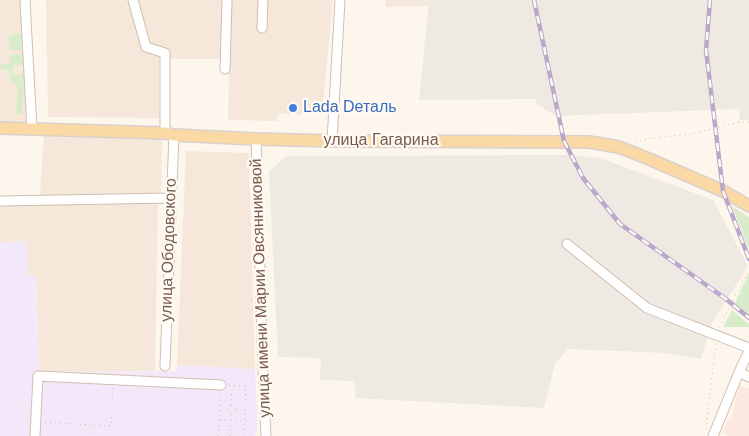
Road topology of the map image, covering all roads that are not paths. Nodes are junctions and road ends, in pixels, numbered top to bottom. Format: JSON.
{"nodes":[{"id":1,"x":25,"y":0,"type":"edge"},
{"id":2,"x":133,"y":0,"type":"edge"},
{"id":3,"x":227,"y":0,"type":"edge"},
{"id":4,"x":263,"y":0,"type":"edge"},
{"id":5,"x":340,"y":0,"type":"edge"},
{"id":6,"x":262,"y":28,"type":"dead end"},
{"id":7,"x":225,"y":69,"type":"dead end"},
{"id":8,"x":0,"y":128,"type":"edge"},
{"id":9,"x":32,"y":130,"type":"junction"},
{"id":10,"x":169,"y":134,"type":"junction"},
{"id":11,"x":256,"y":139,"type":"junction"},
{"id":12,"x":332,"y":141,"type":"junction"},
{"id":13,"x":171,"y":198,"type":"junction"},
{"id":14,"x":0,"y":201,"type":"edge"},
{"id":15,"x":747,"y":202,"type":"edge"},
{"id":16,"x":567,"y":244,"type":"dead end"},
{"id":17,"x":749,"y":349,"type":"edge"},
{"id":18,"x":165,"y":366,"type":"dead end"},
{"id":19,"x":739,"y":372,"type":"junction"},
{"id":20,"x":749,"y":377,"type":"edge"},
{"id":21,"x":221,"y":385,"type":"road end"},
{"id":22,"x":710,"y":433,"type":"edge"},
{"id":23,"x":35,"y":436,"type":"edge"},
{"id":24,"x":266,"y":436,"type":"edge"}],
"edges":[{"from":1,"to":9,"type":"street"},
{"from":2,"to":10,"type":"street","name":"улица Ободовского"},
{"from":3,"to":7,"type":"street"},
{"from":4,"to":6,"type":"street"},
{"from":5,"to":12,"type":"street"},
{"from":8,"to":9,"type":"main road","name":"улица Гагарина"},
{"from":9,"to":10,"type":"main road","name":"улица Гагарина"},
{"from":10,"to":11,"type":"main road","name":"улица Гагарина"},
{"from":10,"to":13,"type":"street","name":"улица Ободовского"},
{"from":11,"to":12,"type":"main road","name":"улица Гагарина"},
{"from":11,"to":24,"type":"street","name":"улица имени Марии Овсянниковой"},
{"from":12,"to":15,"type":"main road","name":"улица Гагарина"},
{"from":13,"to":14,"type":"street"},
{"from":13,"to":18,"type":"street","name":"улица Ободовского"},
{"from":16,"to":17,"type":"street"},
{"from":17,"to":19,"type":"street"},
{"from":19,"to":20,"type":"street"},
{"from":19,"to":22,"type":"street"},
{"from":21,"to":23,"type":"street"}]}
